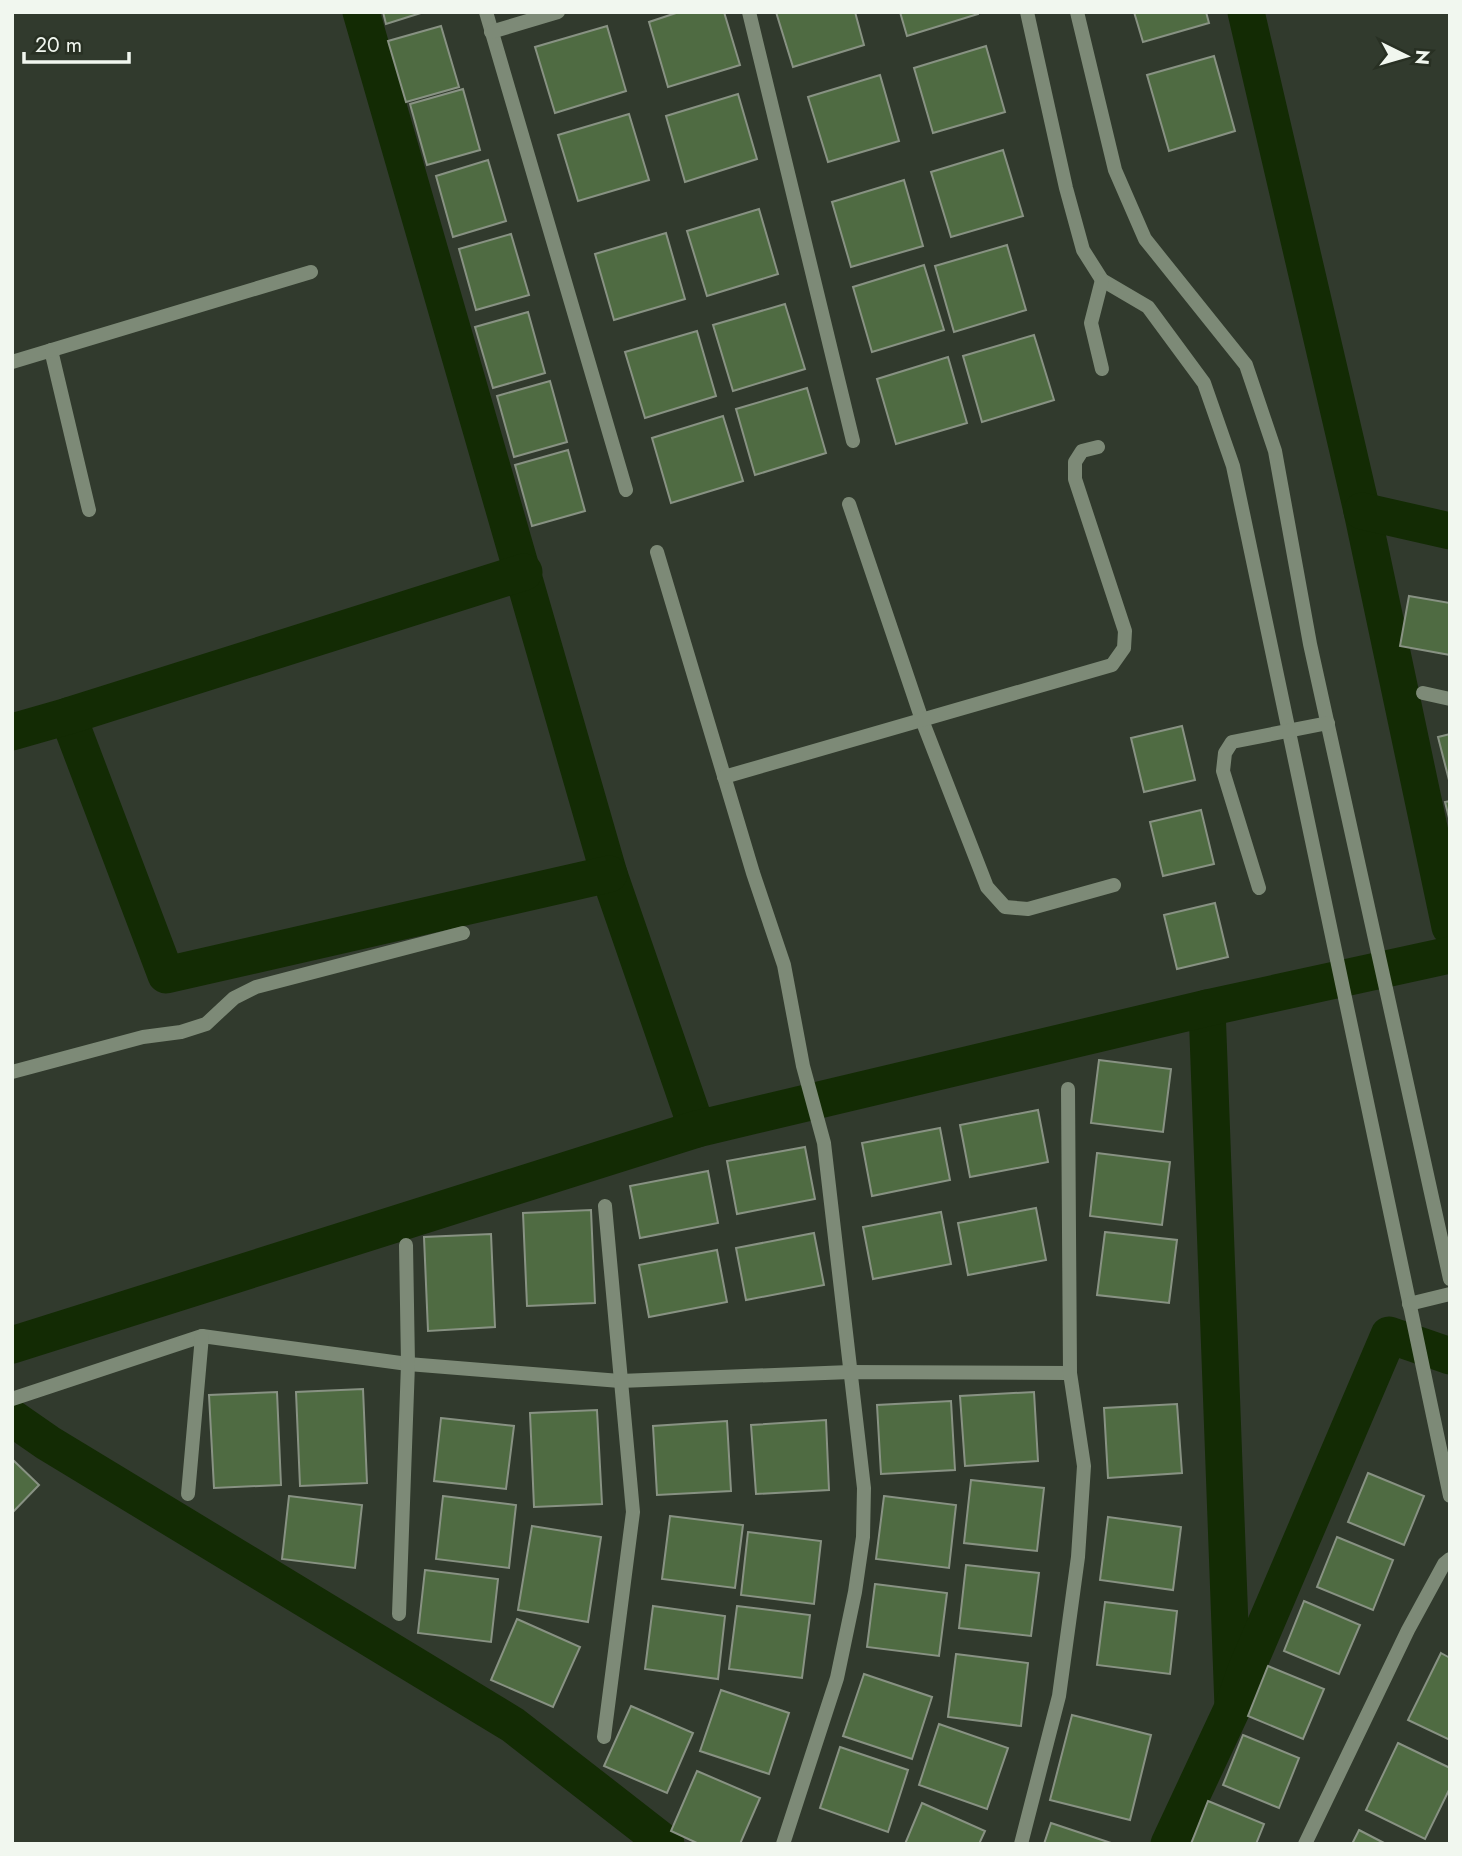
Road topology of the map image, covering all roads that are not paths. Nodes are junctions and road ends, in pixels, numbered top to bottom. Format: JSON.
{"nodes":[{"id":1,"x":486,"y":12,"type":"edge"},
{"id":2,"x":558,"y":12,"type":"edge"},
{"id":3,"x":749,"y":12,"type":"edge"},
{"id":4,"x":1027,"y":12,"type":"edge"},
{"id":5,"x":1077,"y":12,"type":"edge"},
{"id":6,"x":491,"y":32,"type":"junction"},
{"id":7,"x":311,"y":272,"type":"dead end"},
{"id":8,"x":1102,"y":281,"type":"junction"},
{"id":9,"x":51,"y":351,"type":"junction"},
{"id":10,"x":12,"y":362,"type":"edge"},
{"id":11,"x":1102,"y":369,"type":"dead end"},
{"id":12,"x":852,"y":441,"type":"dead end"},
{"id":13,"x":1098,"y":447,"type":"dead end"},
{"id":14,"x":626,"y":490,"type":"dead end"},
{"id":15,"x":849,"y":504,"type":"dead end"},
{"id":16,"x":89,"y":510,"type":"dead end"},
{"id":17,"x":657,"y":552,"type":"dead end"},
{"id":18,"x":1423,"y":693,"type":"dead end"},
{"id":19,"x":1450,"y":699,"type":"edge"},
{"id":20,"x":922,"y":720,"type":"junction"},
{"id":21,"x":1328,"y":723,"type":"junction"},
{"id":22,"x":1289,"y":730,"type":"junction"},
{"id":23,"x":724,"y":778,"type":"junction"},
{"id":24,"x":1114,"y":886,"type":"dead end"},
{"id":25,"x":1259,"y":888,"type":"dead end"},
{"id":26,"x":463,"y":933,"type":"dead end"},
{"id":27,"x":12,"y":1072,"type":"edge"},
{"id":28,"x":1068,"y":1089,"type":"dead end"},
{"id":29,"x":605,"y":1206,"type":"dead end"},
{"id":30,"x":406,"y":1245,"type":"dead end"},
{"id":31,"x":1450,"y":1279,"type":"edge"},
{"id":32,"x":1450,"y":1294,"type":"edge"},
{"id":33,"x":1409,"y":1304,"type":"junction"},
{"id":34,"x":202,"y":1336,"type":"junction"},
{"id":35,"x":408,"y":1364,"type":"junction"},
{"id":36,"x":849,"y":1372,"type":"junction"},
{"id":37,"x":1070,"y":1373,"type":"junction"},
{"id":38,"x":620,"y":1381,"type":"junction"},
{"id":39,"x":12,"y":1398,"type":"edge"},
{"id":40,"x":188,"y":1494,"type":"dead end"},
{"id":41,"x":1450,"y":1496,"type":"edge"},
{"id":42,"x":1450,"y":1559,"type":"edge"},
{"id":43,"x":399,"y":1614,"type":"dead end"},
{"id":44,"x":604,"y":1737,"type":"dead end"},
{"id":45,"x":783,"y":1844,"type":"edge"},
{"id":46,"x":1021,"y":1844,"type":"edge"},
{"id":47,"x":1305,"y":1844,"type":"edge"}],
"edges":[{"from":1,"to":6,"type":"street"},
{"from":2,"to":6,"type":"street"},
{"from":3,"to":12,"type":"street"},
{"from":4,"to":8,"type":"street"},
{"from":5,"to":21,"type":"street"},
{"from":6,"to":14,"type":"street"},
{"from":7,"to":9,"type":"street"},
{"from":8,"to":11,"type":"street"},
{"from":8,"to":22,"type":"street"},
{"from":9,"to":10,"type":"street"},
{"from":9,"to":16,"type":"street"},
{"from":13,"to":20,"type":"street"},
{"from":15,"to":20,"type":"street"},
{"from":17,"to":23,"type":"street"},
{"from":18,"to":19,"type":"street"},
{"from":20,"to":23,"type":"street"},
{"from":20,"to":24,"type":"street"},
{"from":21,"to":22,"type":"street"},
{"from":21,"to":31,"type":"street"},
{"from":22,"to":25,"type":"street"},
{"from":22,"to":33,"type":"street"},
{"from":23,"to":36,"type":"street"},
{"from":26,"to":27,"type":"street"},
{"from":28,"to":37,"type":"street"},
{"from":29,"to":38,"type":"street"},
{"from":30,"to":35,"type":"street"},
{"from":32,"to":33,"type":"street"},
{"from":33,"to":41,"type":"street"},
{"from":34,"to":35,"type":"street"},
{"from":34,"to":39,"type":"street"},
{"from":34,"to":40,"type":"street"},
{"from":35,"to":38,"type":"street"},
{"from":35,"to":43,"type":"street"},
{"from":36,"to":37,"type":"street"},
{"from":36,"to":38,"type":"street"},
{"from":36,"to":45,"type":"street"},
{"from":37,"to":46,"type":"street"},
{"from":38,"to":44,"type":"street"},
{"from":42,"to":47,"type":"street"}]}
